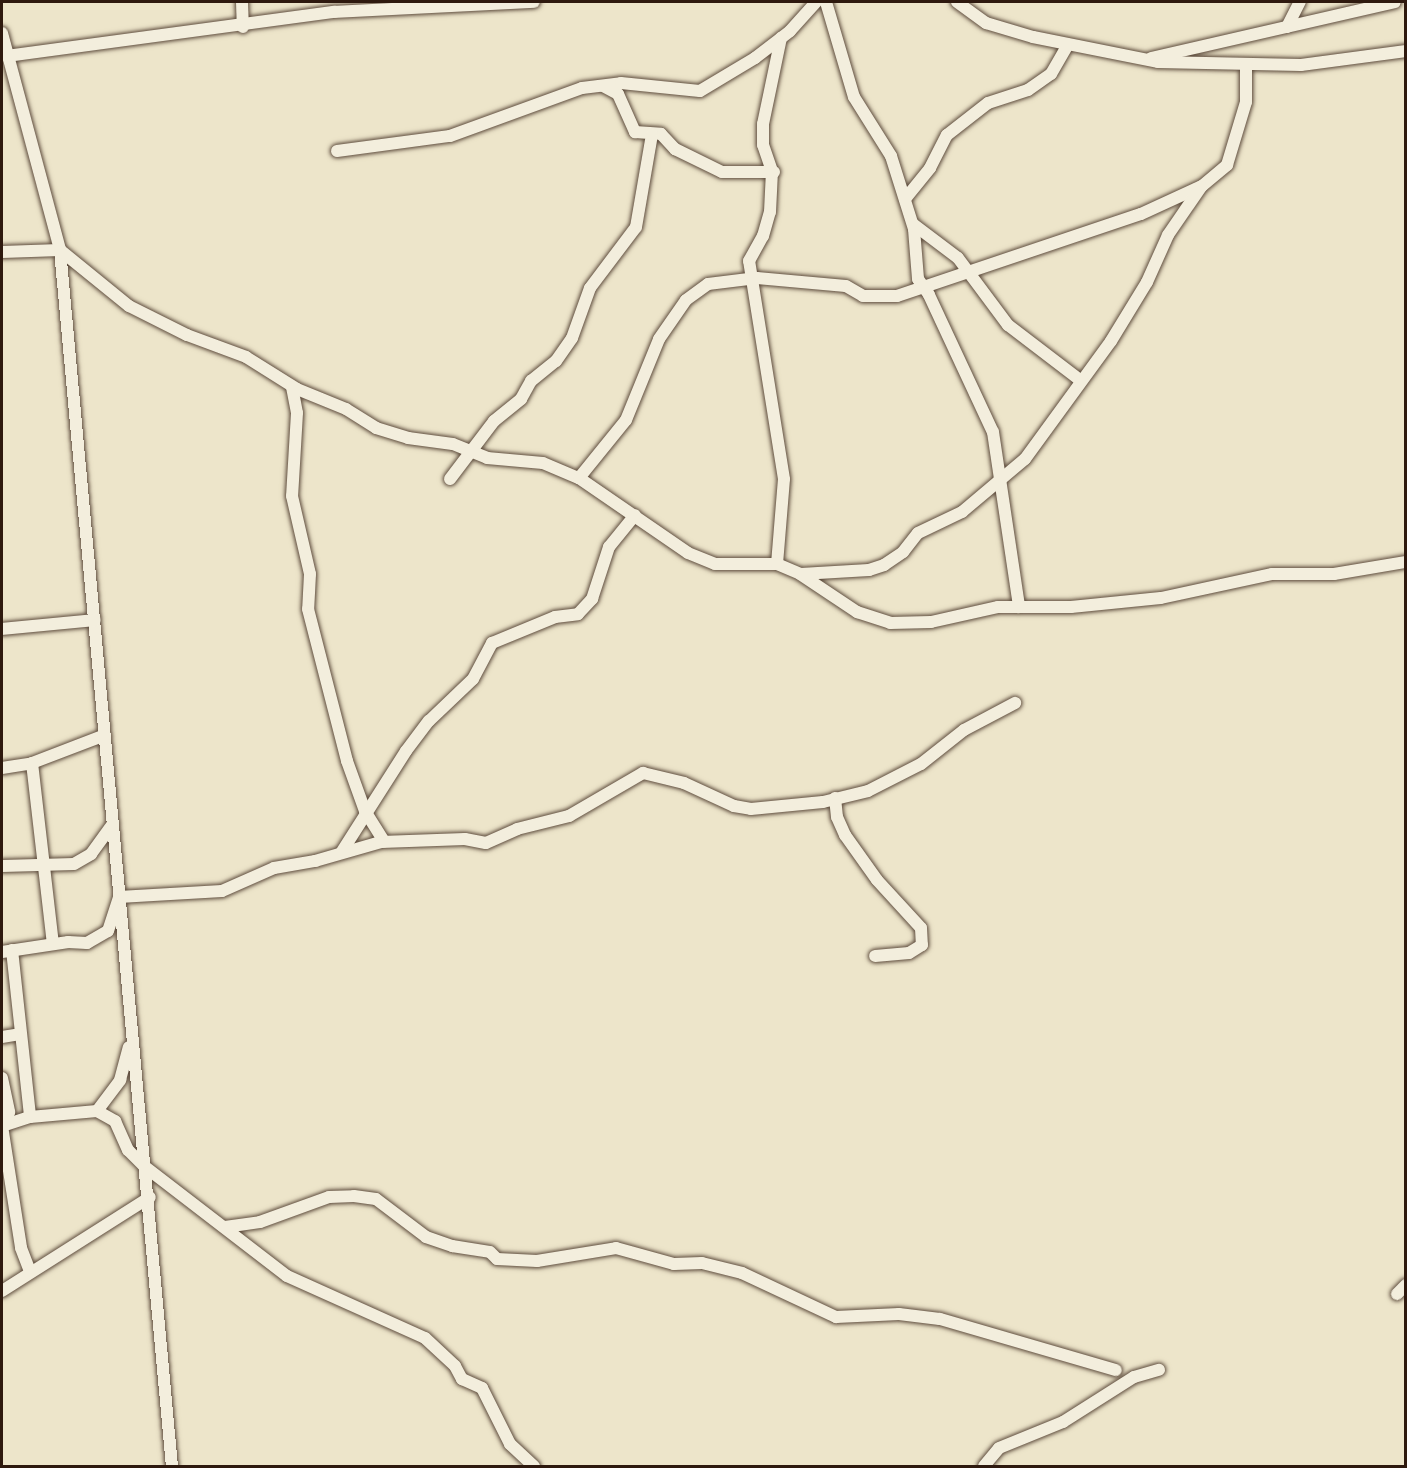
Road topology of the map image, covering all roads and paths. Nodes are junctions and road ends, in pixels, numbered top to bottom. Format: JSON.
{"nodes":[{"id":1,"x":242,"y":2,"type":"edge"},
{"id":2,"x":534,"y":2,"type":"edge"},
{"id":3,"x":816,"y":2,"type":"edge"},
{"id":4,"x":826,"y":2,"type":"edge"},
{"id":5,"x":957,"y":2,"type":"edge"},
{"id":6,"x":1300,"y":2,"type":"edge"},
{"id":7,"x":1397,"y":2,"type":"edge"},
{"id":8,"x":1406,"y":7,"type":"edge"},
{"id":9,"x":243,"y":27,"type":"junction"},
{"id":10,"x":1287,"y":27,"type":"junction"},
{"id":11,"x":2,"y":33,"type":"edge"},
{"id":12,"x":781,"y":38,"type":"junction"},
{"id":13,"x":1068,"y":45,"type":"junction"},
{"id":14,"x":1406,"y":51,"type":"edge"},
{"id":15,"x":7,"y":56,"type":"junction"},
{"id":16,"x":1144,"y":60,"type":"junction"},
{"id":17,"x":1246,"y":66,"type":"junction"},
{"id":18,"x":598,"y":85,"type":"junction"},
{"id":19,"x":652,"y":134,"type":"junction"},
{"id":20,"x":338,"y":151,"type":"dead end"},
{"id":21,"x":773,"y":172,"type":"junction"},
{"id":22,"x":1202,"y":186,"type":"junction"},
{"id":23,"x":905,"y":199,"type":"junction"},
{"id":24,"x":913,"y":224,"type":"junction"},
{"id":25,"x":60,"y":250,"type":"junction"},
{"id":26,"x":2,"y":252,"type":"edge"},
{"id":27,"x":969,"y":273,"type":"junction"},
{"id":28,"x":753,"y":279,"type":"junction"},
{"id":29,"x":923,"y":286,"type":"junction"},
{"id":30,"x":1080,"y":380,"type":"junction"},
{"id":31,"x":292,"y":387,"type":"junction"},
{"id":32,"x":470,"y":450,"type":"junction"},
{"id":33,"x":579,"y":478,"type":"junction"},
{"id":34,"x":1000,"y":478,"type":"junction"},
{"id":35,"x":450,"y":479,"type":"dead end"},
{"id":36,"x":635,"y":515,"type":"junction"},
{"id":37,"x":1406,"y":562,"type":"edge"},
{"id":38,"x":777,"y":564,"type":"junction"},
{"id":39,"x":800,"y":574,"type":"junction"},
{"id":40,"x":1019,"y":607,"type":"junction"},
{"id":41,"x":95,"y":620,"type":"junction"},
{"id":42,"x":2,"y":629,"type":"edge"},
{"id":43,"x":1015,"y":703,"type":"dead end"},
{"id":44,"x":105,"y":735,"type":"junction"},
{"id":45,"x":32,"y":763,"type":"junction"},
{"id":46,"x":2,"y":768,"type":"edge"},
{"id":47,"x":831,"y":803,"type":"junction"},
{"id":48,"x":365,"y":811,"type":"junction"},
{"id":49,"x":112,"y":825,"type":"junction"},
{"id":50,"x":384,"y":841,"type":"junction"},
{"id":51,"x":341,"y":852,"type":"junction"},
{"id":52,"x":43,"y":864,"type":"junction"},
{"id":53,"x":2,"y":866,"type":"edge"},
{"id":54,"x":119,"y":897,"type":"junction"},
{"id":55,"x":53,"y":944,"type":"junction"},
{"id":56,"x":7,"y":951,"type":"edge"},
{"id":57,"x":875,"y":956,"type":"dead end"},
{"id":58,"x":20,"y":1034,"type":"junction"},
{"id":59,"x":2,"y":1036,"type":"edge"},
{"id":60,"x":131,"y":1038,"type":"junction"},
{"id":61,"x":2,"y":1078,"type":"edge"},
{"id":62,"x":97,"y":1111,"type":"junction"},
{"id":63,"x":30,"y":1118,"type":"junction"},
{"id":64,"x":2,"y":1126,"type":"edge"},
{"id":65,"x":144,"y":1166,"type":"junction"},
{"id":66,"x":150,"y":1197,"type":"junction"},
{"id":67,"x":225,"y":1227,"type":"junction"},
{"id":68,"x":30,"y":1272,"type":"junction"},
{"id":69,"x":2,"y":1291,"type":"edge"},
{"id":70,"x":1116,"y":1370,"type":"dead end"},
{"id":71,"x":1159,"y":1371,"type":"dead end"},
{"id":72,"x":172,"y":1467,"type":"edge"},
{"id":73,"x":534,"y":1467,"type":"edge"},
{"id":74,"x":984,"y":1467,"type":"edge"}],
"edges":[{"from":1,"to":9,"type":"street"},
{"from":2,"to":9,"type":"street"},
{"from":3,"to":12,"type":"street"},
{"from":4,"to":23,"type":"street"},
{"from":5,"to":13,"type":"street"},
{"from":6,"to":10,"type":"street"},
{"from":7,"to":8,"type":"street"},
{"from":7,"to":10,"type":"street"},
{"from":9,"to":15,"type":"street"},
{"from":10,"to":16,"type":"street"},
{"from":11,"to":15,"type":"street"},
{"from":12,"to":18,"type":"street"},
{"from":12,"to":21,"type":"street"},
{"from":13,"to":16,"type":"street"},
{"from":13,"to":23,"type":"street"},
{"from":14,"to":17,"type":"street"},
{"from":15,"to":25,"type":"street"},
{"from":16,"to":17,"type":"street"},
{"from":17,"to":22,"type":"street"},
{"from":18,"to":19,"type":"street"},
{"from":18,"to":20,"type":"street"},
{"from":19,"to":21,"type":"street"},
{"from":19,"to":32,"type":"street"},
{"from":21,"to":28,"type":"street"},
{"from":22,"to":27,"type":"street"},
{"from":22,"to":30,"type":"street"},
{"from":23,"to":24,"type":"street"},
{"from":24,"to":27,"type":"street"},
{"from":24,"to":29,"type":"street"},
{"from":25,"to":26,"type":"street"},
{"from":25,"to":31,"type":"street"},
{"from":25,"to":41,"type":"street"},
{"from":27,"to":29,"type":"street"},
{"from":27,"to":30,"type":"street"},
{"from":28,"to":29,"type":"street"},
{"from":28,"to":33,"type":"street"},
{"from":28,"to":38,"type":"street"},
{"from":29,"to":34,"type":"street"},
{"from":30,"to":34,"type":"street"},
{"from":31,"to":32,"type":"street"},
{"from":31,"to":48,"type":"street"},
{"from":32,"to":33,"type":"street"},
{"from":32,"to":35,"type":"street"},
{"from":33,"to":36,"type":"street"},
{"from":34,"to":39,"type":"street"},
{"from":34,"to":40,"type":"street"},
{"from":36,"to":38,"type":"street"},
{"from":36,"to":48,"type":"street"},
{"from":37,"to":40,"type":"street"},
{"from":38,"to":39,"type":"street"},
{"from":39,"to":40,"type":"street"},
{"from":41,"to":42,"type":"street"},
{"from":41,"to":44,"type":"street"},
{"from":43,"to":47,"type":"street"},
{"from":44,"to":45,"type":"street"},
{"from":44,"to":49,"type":"street"},
{"from":45,"to":46,"type":"street"},
{"from":45,"to":52,"type":"street"},
{"from":47,"to":50,"type":"street"},
{"from":47,"to":57,"type":"street"},
{"from":48,"to":50,"type":"street"},
{"from":48,"to":51,"type":"street"},
{"from":49,"to":52,"type":"street"},
{"from":49,"to":54,"type":"street"},
{"from":50,"to":51,"type":"street"},
{"from":51,"to":54,"type":"street"},
{"from":52,"to":53,"type":"street"},
{"from":52,"to":55,"type":"street"},
{"from":54,"to":55,"type":"street"},
{"from":54,"to":60,"type":"street"},
{"from":55,"to":56,"type":"street"},
{"from":56,"to":58,"type":"street"},
{"from":58,"to":59,"type":"street"},
{"from":58,"to":63,"type":"street"},
{"from":60,"to":62,"type":"street"},
{"from":60,"to":65,"type":"street"},
{"from":61,"to":64,"type":"street"},
{"from":62,"to":63,"type":"street"},
{"from":62,"to":65,"type":"street"},
{"from":63,"to":64,"type":"street"},
{"from":64,"to":68,"type":"street"},
{"from":65,"to":66,"type":"street"},
{"from":65,"to":67,"type":"street"},
{"from":66,"to":68,"type":"street"},
{"from":66,"to":72,"type":"street"},
{"from":67,"to":70,"type":"street"},
{"from":67,"to":73,"type":"street"},
{"from":68,"to":69,"type":"street"},
{"from":71,"to":74,"type":"street"}]}
